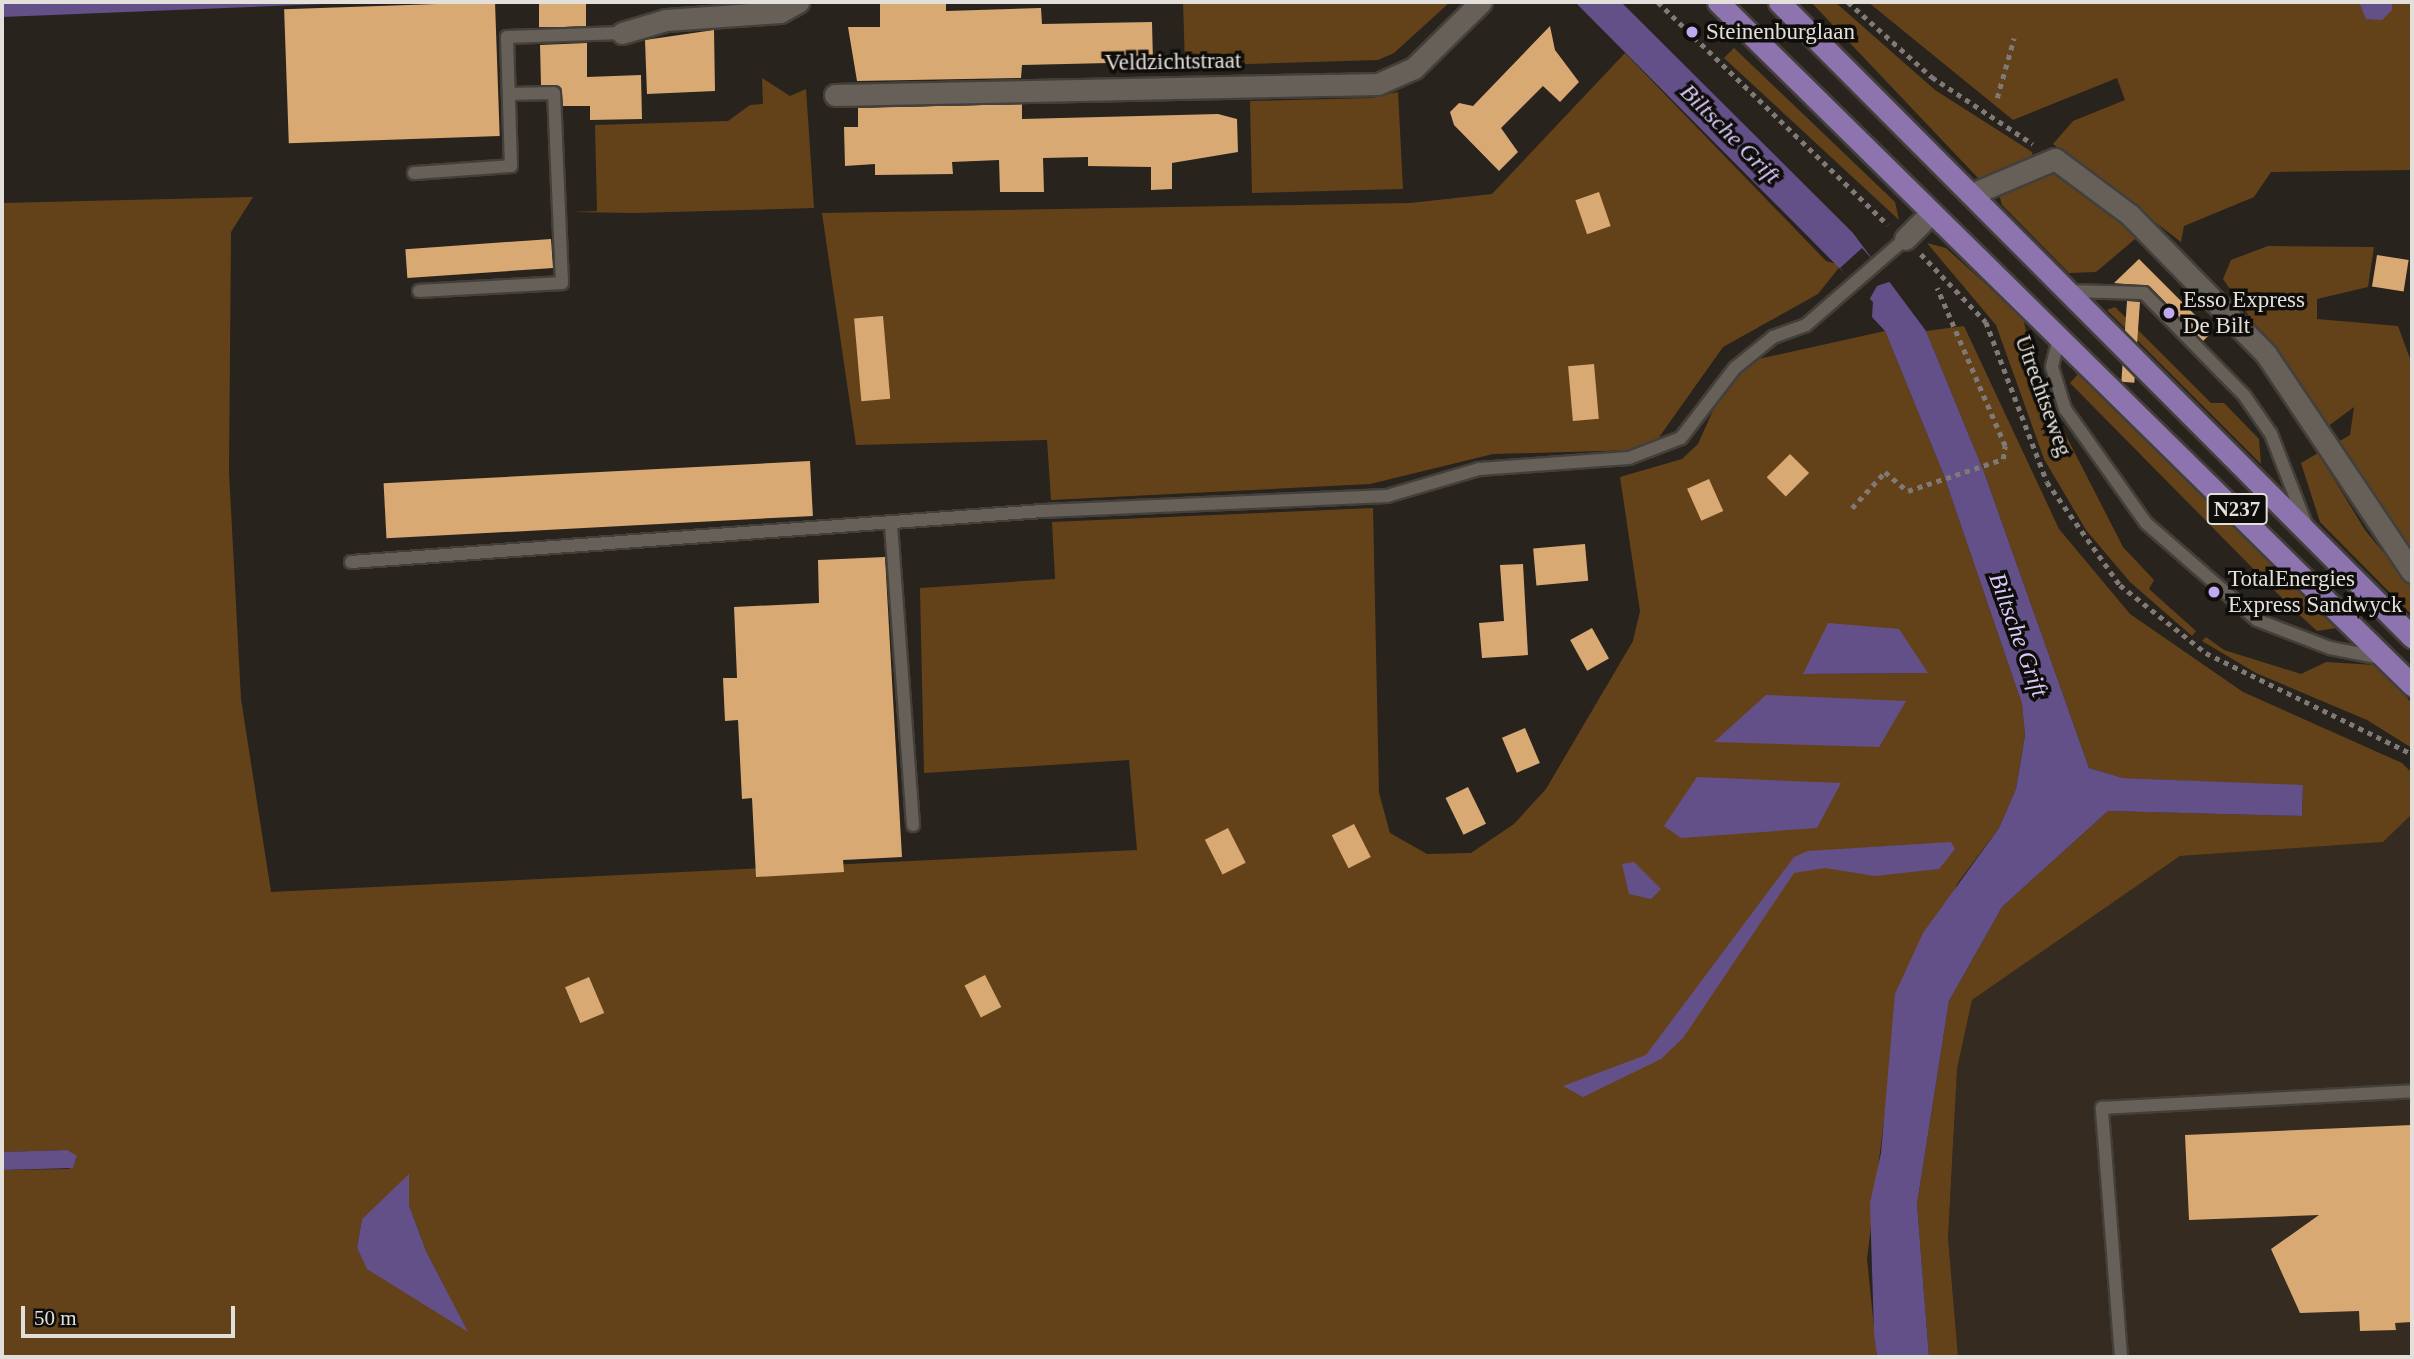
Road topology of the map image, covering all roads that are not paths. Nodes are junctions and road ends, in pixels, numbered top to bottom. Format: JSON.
{"nodes":[{"id":1,"x":798,"y":2,"type":"edge"},
{"id":2,"x":1480,"y":2,"type":"edge"},
{"id":3,"x":1718,"y":2,"type":"edge"},
{"id":4,"x":1779,"y":2,"type":"edge"},
{"id":5,"x":622,"y":33,"type":"joint"},
{"id":6,"x":509,"y":94,"type":"junction"},
{"id":7,"x":835,"y":95,"type":"dead end"},
{"id":8,"x":414,"y":173,"type":"dead end"},
{"id":9,"x":1972,"y":194,"type":"junction"},
{"id":10,"x":1930,"y":214,"type":"junction"},
{"id":11,"x":1905,"y":239,"type":"joint"},
{"id":12,"x":419,"y":291,"type":"dead end"},
{"id":13,"x":2067,"y":291,"type":"junction"},
{"id":14,"x":2060,"y":334,"type":"junction"},
{"id":15,"x":891,"y":525,"type":"junction"},
{"id":16,"x":2309,"y":534,"type":"junction"},
{"id":17,"x":351,"y":562,"type":"dead end"},
{"id":18,"x":2412,"y":572,"type":"edge"},
{"id":19,"x":2412,"y":637,"type":"edge"},
{"id":20,"x":2386,"y":659,"type":"junction"},
{"id":21,"x":2412,"y":685,"type":"edge"},
{"id":22,"x":912,"y":825,"type":"dead end"},
{"id":23,"x":2412,"y":1091,"type":"edge"},
{"id":24,"x":2121,"y":1357,"type":"edge"}],
"edges":[{"from":1,"to":5,"type":"street"},
{"from":2,"to":7,"type":"street","name":"Veldzichtstraat"},
{"from":3,"to":10,"type":"main road","name":"Utrechtseweg","number":"N237"},
{"from":4,"to":9,"type":"main road","number":"N237"},
{"from":5,"to":6,"type":"lane"},
{"from":6,"to":8,"type":"lane"},
{"from":6,"to":12,"type":"lane"},
{"from":9,"to":13,"type":"main road","number":"N237"},
{"from":9,"to":18,"type":"street"},
{"from":10,"to":11,"type":"street"},
{"from":10,"to":14,"type":"main road","name":"Utrechtseweg","number":"N237"},
{"from":11,"to":15,"type":"lane"},
{"from":13,"to":16,"type":"main road","number":"N237"},
{"from":13,"to":16,"type":"lane"},
{"from":14,"to":20,"type":"main road","name":"Utrechtseweg","number":"N237"},
{"from":14,"to":20,"type":"lane"},
{"from":15,"to":17,"type":"lane"},
{"from":15,"to":22,"type":"lane"},
{"from":16,"to":19,"type":"main road","number":"N237"},
{"from":20,"to":21,"type":"main road","name":"Utrechtseweg","number":"N237"},
{"from":23,"to":24,"type":"lane"}]}
